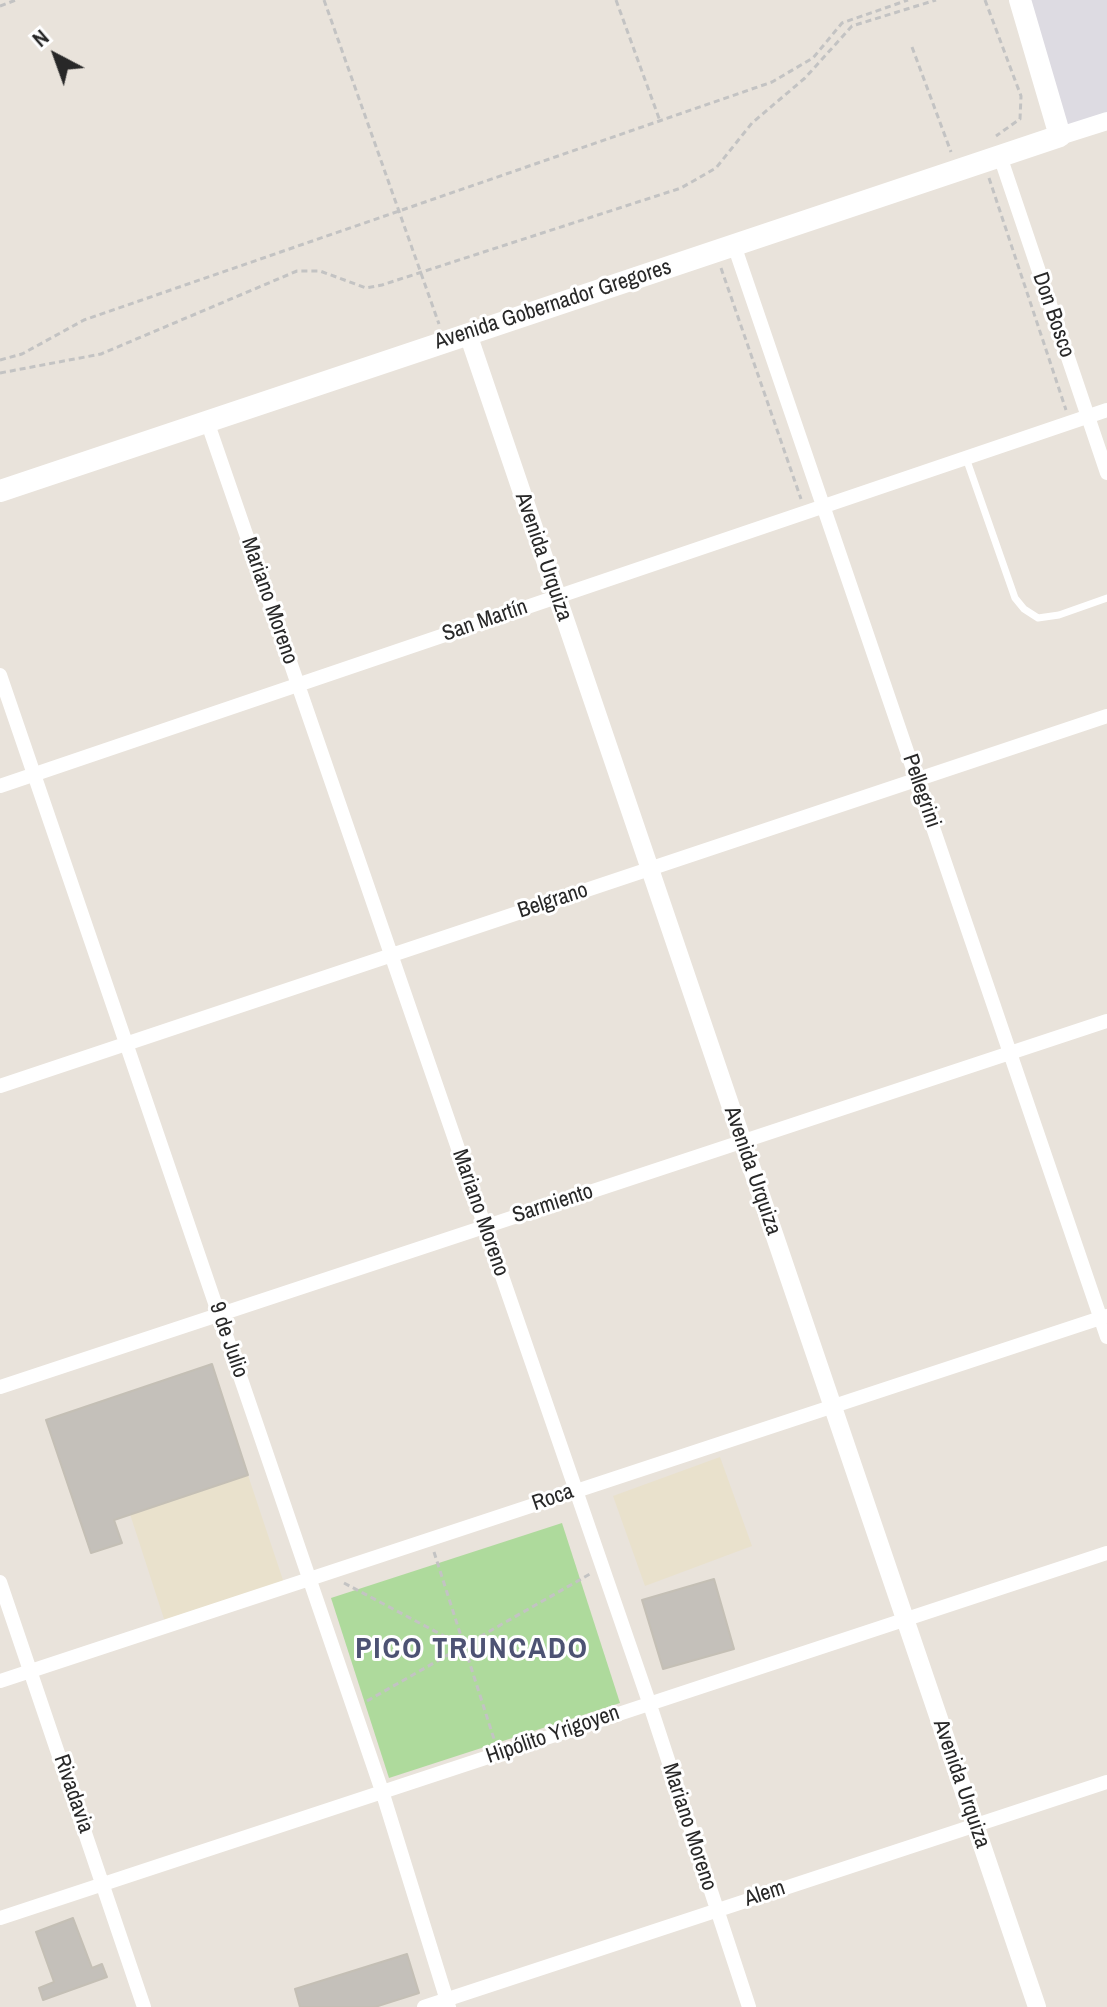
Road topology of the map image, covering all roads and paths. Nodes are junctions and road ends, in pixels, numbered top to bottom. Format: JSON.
{"nodes":[{"id":1,"x":16,"y":0,"type":"edge"},
{"id":2,"x":324,"y":0,"type":"edge"},
{"id":3,"x":616,"y":0,"type":"edge"},
{"id":4,"x":908,"y":0,"type":"edge"},
{"id":5,"x":936,"y":0,"type":"edge"},
{"id":6,"x":985,"y":0,"type":"edge"},
{"id":7,"x":1020,"y":0,"type":"edge"},
{"id":8,"x":0,"y":6,"type":"edge"},
{"id":9,"x":912,"y":47,"type":"dead end"},
{"id":10,"x":660,"y":121,"type":"junction"},
{"id":11,"x":1107,"y":121,"type":"edge"},
{"id":12,"x":1060,"y":136,"type":"junction"},
{"id":13,"x":963,"y":148,"type":"dead end"},
{"id":14,"x":991,"y":156,"type":"junction"},
{"id":15,"x":400,"y":211,"type":"junction"},
{"id":16,"x":734,"y":245,"type":"junction"},
{"id":17,"x":695,"y":258,"type":"junction"},
{"id":18,"x":422,"y":273,"type":"junction"},
{"id":19,"x":468,"y":334,"type":"junction"},
{"id":20,"x":445,"y":342,"type":"junction"},
{"id":21,"x":0,"y":360,"type":"edge"},
{"id":22,"x":0,"y":373,"type":"edge"},
{"id":23,"x":1107,"y":410,"type":"edge"},
{"id":24,"x":1087,"y":417,"type":"junction"},
{"id":25,"x":207,"y":421,"type":"junction"},
{"id":26,"x":1070,"y":423,"type":"junction"},
{"id":27,"x":966,"y":458,"type":"junction"},
{"id":28,"x":1107,"y":473,"type":"edge"},
{"id":29,"x":0,"y":491,"type":"edge"},
{"id":30,"x":824,"y":506,"type":"junction"},
{"id":31,"x":806,"y":512,"type":"junction"},
{"id":32,"x":557,"y":597,"type":"junction"},
{"id":33,"x":1107,"y":598,"type":"edge"},
{"id":34,"x":0,"y":675,"type":"edge"},
{"id":35,"x":298,"y":685,"type":"junction"},
{"id":36,"x":1107,"y":716,"type":"edge"},
{"id":37,"x":34,"y":774,"type":"junction"},
{"id":38,"x":917,"y":779,"type":"junction"},
{"id":39,"x":0,"y":786,"type":"edge"},
{"id":40,"x":649,"y":869,"type":"junction"},
{"id":41,"x":391,"y":955,"type":"junction"},
{"id":42,"x":1107,"y":1021,"type":"edge"},
{"id":43,"x":126,"y":1044,"type":"junction"},
{"id":44,"x":1010,"y":1053,"type":"junction"},
{"id":45,"x":0,"y":1086,"type":"edge"},
{"id":46,"x":742,"y":1142,"type":"junction"},
{"id":47,"x":485,"y":1227,"type":"junction"},
{"id":48,"x":219,"y":1315,"type":"junction"},
{"id":49,"x":1104,"y":1318,"type":"edge"},
{"id":50,"x":1107,"y":1337,"type":"edge"},
{"id":51,"x":0,"y":1387,"type":"edge"},
{"id":52,"x":833,"y":1407,"type":"junction"},
{"id":53,"x":576,"y":1490,"type":"junction"},
{"id":54,"x":430,"y":1540,"type":"junction"},
{"id":55,"x":1107,"y":1553,"type":"edge"},
{"id":56,"x":602,"y":1567,"type":"junction"},
{"id":57,"x":326,"y":1574,"type":"junction"},
{"id":58,"x":309,"y":1579,"type":"junction"},
{"id":59,"x":0,"y":1582,"type":"edge"},
{"id":60,"x":905,"y":1619,"type":"junction"},
{"id":61,"x":462,"y":1646,"type":"junction"},
{"id":62,"x":30,"y":1670,"type":"junction"},
{"id":63,"x":0,"y":1681,"type":"edge"},
{"id":64,"x":649,"y":1702,"type":"junction"},
{"id":65,"x":354,"y":1708,"type":"junction"},
{"id":66,"x":499,"y":1754,"type":"junction"},
{"id":67,"x":1107,"y":1782,"type":"edge"},
{"id":68,"x":382,"y":1791,"type":"junction"},
{"id":69,"x":975,"y":1826,"type":"junction"},
{"id":70,"x":103,"y":1883,"type":"junction"},
{"id":71,"x":716,"y":1910,"type":"junction"},
{"id":72,"x":0,"y":1918,"type":"edge"},
{"id":73,"x":448,"y":2003,"type":"edge"},
{"id":74,"x":144,"y":2007,"type":"edge"},
{"id":75,"x":424,"y":2007,"type":"edge"},
{"id":76,"x":749,"y":2007,"type":"edge"},
{"id":77,"x":1037,"y":2007,"type":"edge"}],
"edges":[{"from":1,"to":8,"type":"path"},
{"from":2,"to":15,"type":"path"},
{"from":3,"to":10,"type":"path"},
{"from":4,"to":10,"type":"path"},
{"from":5,"to":18,"type":"path"},
{"from":6,"to":14,"type":"path"},
{"from":7,"to":12,"type":"main road"},
{"from":9,"to":13,"type":"path"},
{"from":10,"to":15,"type":"path"},
{"from":11,"to":12,"type":"street","name":"Avenida Gobernador Gregores"},
{"from":12,"to":14,"type":"main road","name":"Avenida Gobernador Gregores"},
{"from":14,"to":16,"type":"main road","name":"Avenida Gobernador Gregores"},
{"from":14,"to":24,"type":"street","name":"Don Bosco"},
{"from":14,"to":26,"type":"path"},
{"from":15,"to":18,"type":"path"},
{"from":15,"to":21,"type":"path"},
{"from":16,"to":17,"type":"main road","name":"Avenida Gobernador Gregores"},
{"from":16,"to":30,"type":"street","name":"Pellegrini"},
{"from":17,"to":19,"type":"main road","name":"Avenida Gobernador Gregores"},
{"from":17,"to":31,"type":"path"},
{"from":18,"to":20,"type":"path"},
{"from":18,"to":22,"type":"path"},
{"from":19,"to":20,"type":"main road","name":"Avenida Gobernador Gregores"},
{"from":19,"to":32,"type":"street","name":"Avenida Urquiza"},
{"from":20,"to":25,"type":"main road","name":"Avenida Gobernador Gregores"},
{"from":23,"to":24,"type":"street","name":"San Martín"},
{"from":24,"to":26,"type":"street","name":"San Martín"},
{"from":24,"to":28,"type":"street","name":"Don Bosco"},
{"from":25,"to":29,"type":"main road","name":"Avenida Gobernador Gregores"},
{"from":25,"to":35,"type":"street","name":"Mariano Moreno"},
{"from":26,"to":27,"type":"street","name":"San Martín"},
{"from":27,"to":30,"type":"street","name":"San Martín"},
{"from":27,"to":33,"type":"lane"},
{"from":30,"to":31,"type":"street","name":"San Martín"},
{"from":30,"to":38,"type":"street","name":"Pellegrini"},
{"from":31,"to":32,"type":"street","name":"San Martín"},
{"from":32,"to":35,"type":"street","name":"San Martín"},
{"from":32,"to":40,"type":"street","name":"Avenida Urquiza"},
{"from":34,"to":37,"type":"street","name":"9 de Julio"},
{"from":35,"to":37,"type":"street","name":"San Martín"},
{"from":35,"to":41,"type":"street","name":"Mariano Moreno"},
{"from":36,"to":38,"type":"street","name":"Belgrano"},
{"from":37,"to":39,"type":"street","name":"San Martín"},
{"from":37,"to":43,"type":"street","name":"9 de Julio"},
{"from":38,"to":40,"type":"street","name":"Belgrano"},
{"from":38,"to":44,"type":"street","name":"Pellegrini"},
{"from":40,"to":41,"type":"street","name":"Belgrano"},
{"from":40,"to":46,"type":"street","name":"Avenida Urquiza"},
{"from":41,"to":43,"type":"street","name":"Belgrano"},
{"from":41,"to":47,"type":"street","name":"Mariano Moreno"},
{"from":42,"to":44,"type":"street","name":"Sarmiento"},
{"from":43,"to":45,"type":"street","name":"Belgrano"},
{"from":43,"to":48,"type":"street","name":"9 de Julio"},
{"from":44,"to":46,"type":"street","name":"Sarmiento"},
{"from":44,"to":49,"type":"street","name":"Pellegrini"},
{"from":46,"to":47,"type":"street","name":"Sarmiento"},
{"from":46,"to":52,"type":"street","name":"Avenida Urquiza"},
{"from":47,"to":48,"type":"street","name":"Sarmiento"},
{"from":47,"to":53,"type":"street","name":"Mariano Moreno"},
{"from":48,"to":51,"type":"street","name":"Sarmiento"},
{"from":48,"to":58,"type":"street","name":"9 de Julio"},
{"from":49,"to":50,"type":"street","name":"Pellegrini"},
{"from":49,"to":52,"type":"street","name":"Roca"},
{"from":52,"to":53,"type":"street","name":"Roca"},
{"from":52,"to":60,"type":"street","name":"Avenida Urquiza"},
{"from":53,"to":54,"type":"street","name":"Roca"},
{"from":53,"to":56,"type":"street","name":"Mariano Moreno"},
{"from":54,"to":57,"type":"street","name":"Roca"},
{"from":54,"to":61,"type":"path"},
{"from":55,"to":60,"type":"street","name":"Hipólito Yrigoyen"},
{"from":56,"to":61,"type":"path"},
{"from":56,"to":64,"type":"street","name":"Mariano Moreno"},
{"from":57,"to":58,"type":"street","name":"Roca"},
{"from":57,"to":61,"type":"path"},
{"from":58,"to":62,"type":"street","name":"Roca"},
{"from":58,"to":65,"type":"street","name":"9 de Julio"},
{"from":59,"to":62,"type":"street","name":"Rivadavia"},
{"from":60,"to":64,"type":"street","name":"Hipólito Yrigoyen"},
{"from":60,"to":69,"type":"street","name":"Avenida Urquiza"},
{"from":61,"to":65,"type":"path"},
{"from":61,"to":66,"type":"path"},
{"from":62,"to":63,"type":"street","name":"Roca"},
{"from":62,"to":70,"type":"street","name":"Rivadavia"},
{"from":64,"to":66,"type":"street","name":"Hipólito Yrigoyen"},
{"from":64,"to":71,"type":"street","name":"Mariano Moreno"},
{"from":65,"to":68,"type":"street","name":"9 de Julio"},
{"from":66,"to":68,"type":"street","name":"Hipólito Yrigoyen"},
{"from":67,"to":69,"type":"street","name":"Alem"},
{"from":68,"to":70,"type":"street","name":"Hipólito Yrigoyen"},
{"from":68,"to":73,"type":"street","name":"9 de Julio"},
{"from":69,"to":71,"type":"street","name":"Alem"},
{"from":69,"to":77,"type":"street","name":"Avenida Urquiza"},
{"from":70,"to":72,"type":"street","name":"Hipólito Yrigoyen"},
{"from":70,"to":74,"type":"street","name":"Rivadavia"},
{"from":71,"to":73,"type":"street","name":"Alem"},
{"from":71,"to":76,"type":"street","name":"Mariano Moreno"},
{"from":73,"to":75,"type":"street","name":"Alem"}]}
